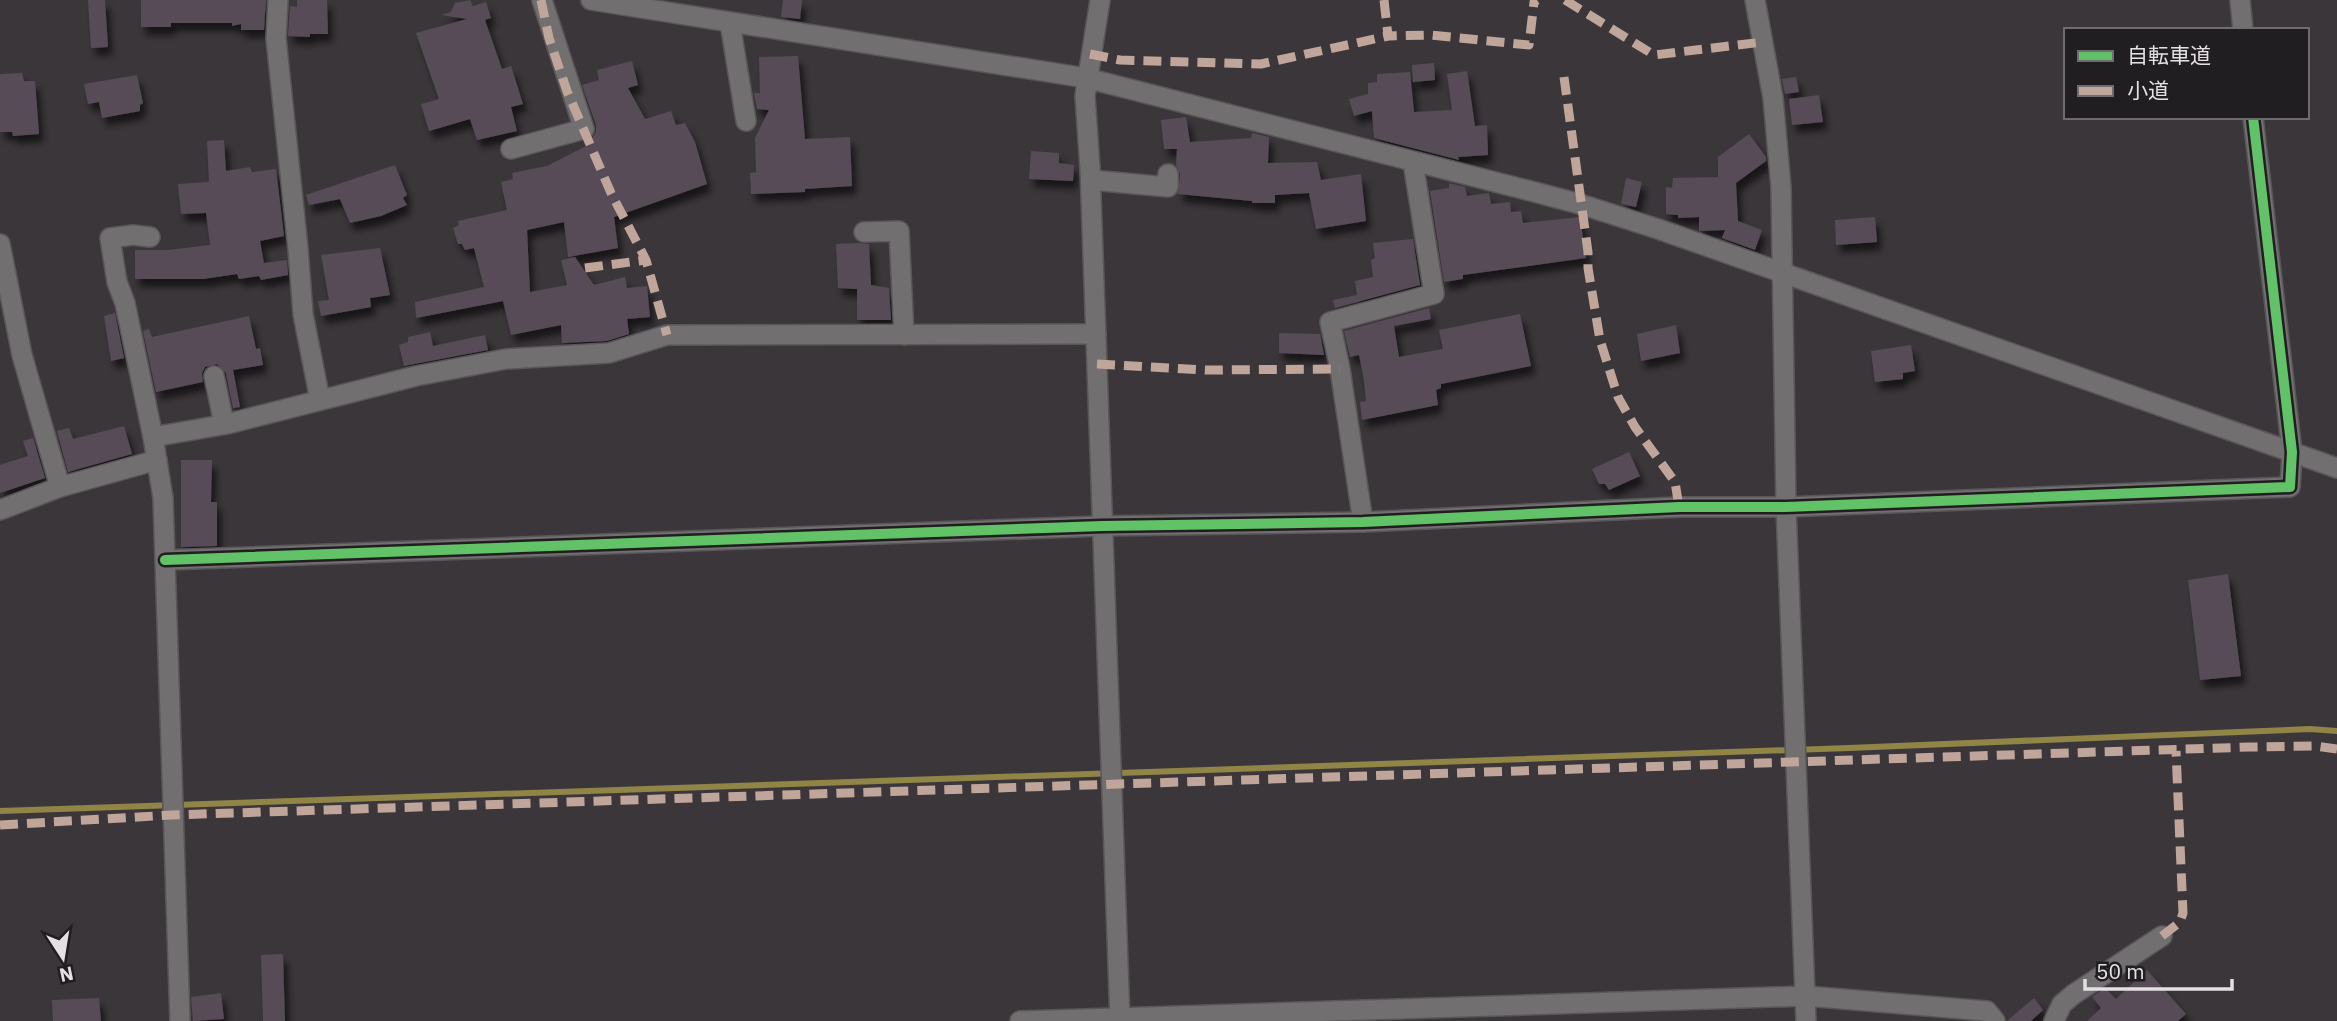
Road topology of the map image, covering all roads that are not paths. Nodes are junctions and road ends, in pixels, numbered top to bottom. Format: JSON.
{"nodes":[{"id":1,"x":278,"y":0,"type":"edge"},
{"id":2,"x":542,"y":0,"type":"edge"},
{"id":3,"x":591,"y":0,"type":"edge"},
{"id":4,"x":1100,"y":0,"type":"edge"},
{"id":5,"x":1755,"y":0,"type":"edge"},
{"id":6,"x":2240,"y":0,"type":"edge"},
{"id":7,"x":627,"y":2,"type":"edge"},
{"id":8,"x":730,"y":23,"type":"junction"},
{"id":9,"x":2243,"y":28,"type":"edge"},
{"id":10,"x":1086,"y":78,"type":"junction"},
{"id":11,"x":2253,"y":119,"type":"edge"},
{"id":12,"x":746,"y":121,"type":"dead end"},
{"id":13,"x":511,"y":149,"type":"dead end"},
{"id":14,"x":1413,"y":162,"type":"junction"},
{"id":15,"x":1168,"y":174,"type":"dead end"},
{"id":16,"x":1091,"y":180,"type":"junction"},
{"id":17,"x":864,"y":232,"type":"dead end"},
{"id":18,"x":150,"y":237,"type":"dead end"},
{"id":19,"x":0,"y":244,"type":"edge"},
{"id":20,"x":1781,"y":274,"type":"junction"},
{"id":21,"x":1096,"y":334,"type":"junction"},
{"id":22,"x":904,"y":335,"type":"junction"},
{"id":23,"x":214,"y":376,"type":"dead end"},
{"id":24,"x":320,"y":400,"type":"junction"},
{"id":25,"x":224,"y":424,"type":"junction"},
{"id":26,"x":153,"y":437,"type":"junction"},
{"id":27,"x":2292,"y":452,"type":"junction"},
{"id":28,"x":157,"y":460,"type":"junction"},
{"id":29,"x":2337,"y":468,"type":"edge"},
{"id":30,"x":60,"y":487,"type":"junction"},
{"id":31,"x":1786,"y":507,"type":"junction"},
{"id":32,"x":0,"y":510,"type":"edge"},
{"id":33,"x":1363,"y":522,"type":"junction"},
{"id":34,"x":1102,"y":526,"type":"junction"},
{"id":35,"x":165,"y":560,"type":"junction"},
{"id":36,"x":2162,"y":936,"type":"dead end"},
{"id":37,"x":1806,"y":996,"type":"junction"},
{"id":38,"x":1120,"y":1019,"type":"edge"},
{"id":39,"x":180,"y":1021,"type":"edge"},
{"id":40,"x":1020,"y":1021,"type":"edge"},
{"id":41,"x":1806,"y":1021,"type":"edge"},
{"id":42,"x":1995,"y":1021,"type":"edge"},
{"id":43,"x":2054,"y":1021,"type":"edge"}],
"edges":[{"from":1,"to":24,"type":"street"},
{"from":2,"to":13,"type":"street"},
{"from":3,"to":7,"type":"street"},
{"from":4,"to":10,"type":"street"},
{"from":5,"to":20,"type":"street"},
{"from":6,"to":9,"type":"street"},
{"from":7,"to":8,"type":"street"},
{"from":8,"to":10,"type":"street"},
{"from":8,"to":12,"type":"street"},
{"from":10,"to":14,"type":"street"},
{"from":10,"to":16,"type":"street"},
{"from":11,"to":27,"type":"street"},
{"from":14,"to":20,"type":"street"},
{"from":14,"to":33,"type":"street"},
{"from":15,"to":16,"type":"street"},
{"from":16,"to":21,"type":"street"},
{"from":17,"to":22,"type":"street"},
{"from":18,"to":26,"type":"street"},
{"from":19,"to":30,"type":"street"},
{"from":20,"to":27,"type":"street"},
{"from":20,"to":31,"type":"street"},
{"from":21,"to":22,"type":"street"},
{"from":21,"to":34,"type":"street"},
{"from":22,"to":24,"type":"street"},
{"from":23,"to":25,"type":"street"},
{"from":24,"to":25,"type":"street"},
{"from":25,"to":26,"type":"street"},
{"from":26,"to":28,"type":"street"},
{"from":27,"to":29,"type":"street"},
{"from":27,"to":31,"type":"street"},
{"from":28,"to":30,"type":"street"},
{"from":28,"to":35,"type":"street"},
{"from":30,"to":32,"type":"street"},
{"from":31,"to":33,"type":"street"},
{"from":31,"to":37,"type":"street"},
{"from":33,"to":34,"type":"street"},
{"from":34,"to":35,"type":"street"},
{"from":34,"to":38,"type":"street"},
{"from":35,"to":39,"type":"street"},
{"from":36,"to":43,"type":"street"},
{"from":37,"to":38,"type":"street"},
{"from":37,"to":41,"type":"street"},
{"from":37,"to":42,"type":"street"},
{"from":38,"to":40,"type":"street"}]}
